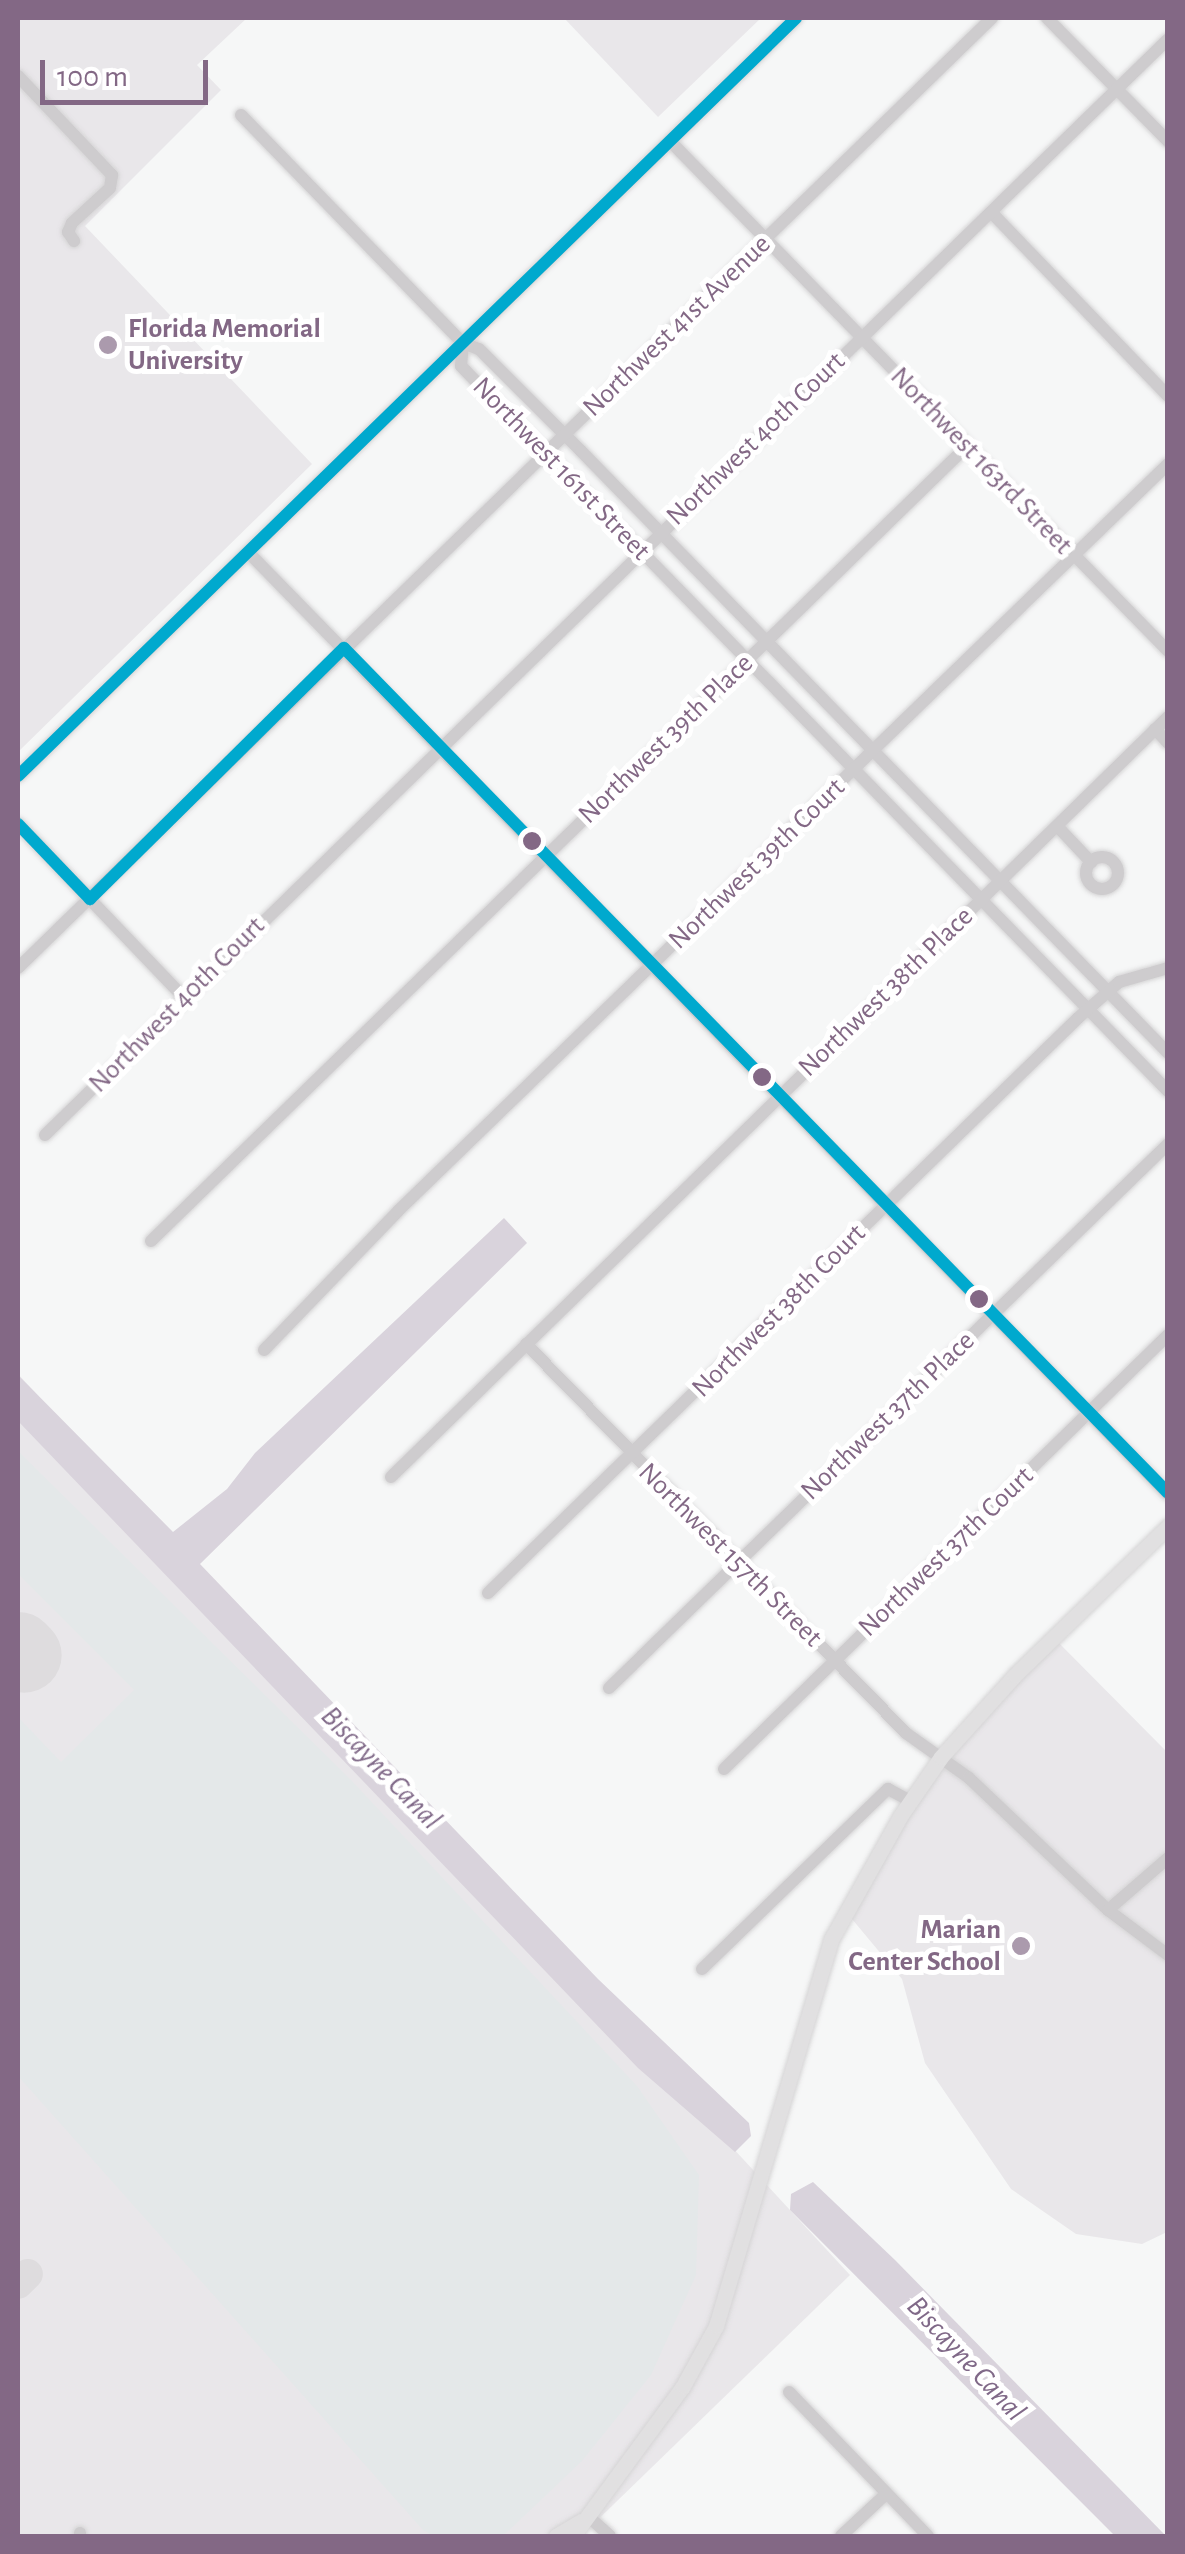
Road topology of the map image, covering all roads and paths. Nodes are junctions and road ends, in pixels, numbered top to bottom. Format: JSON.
{"nodes":[{"id":1,"x":796,"y":18,"type":"edge"},
{"id":2,"x":992,"y":18,"type":"edge"},
{"id":3,"x":1047,"y":18,"type":"edge"},
{"id":4,"x":1168,"y":39,"type":"edge"},
{"id":5,"x":18,"y":76,"type":"edge"},
{"id":6,"x":1117,"y":89,"type":"junction"},
{"id":7,"x":241,"y":115,"type":"dead end"},
{"id":8,"x":670,"y":141,"type":"junction"},
{"id":9,"x":1168,"y":141,"type":"edge"},
{"id":10,"x":991,"y":212,"type":"junction"},
{"id":11,"x":766,"y":240,"type":"junction"},
{"id":12,"x":74,"y":241,"type":"dead end"},
{"id":13,"x":861,"y":337,"type":"junction"},
{"id":14,"x":463,"y":343,"type":"junction"},
{"id":15,"x":1168,"y":396,"type":"edge"},
{"id":16,"x":564,"y":435,"type":"junction"},
{"id":17,"x":967,"y":446,"type":"junction"},
{"id":18,"x":546,"y":453,"type":"junction"},
{"id":19,"x":1168,"y":464,"type":"edge"},
{"id":20,"x":660,"y":532,"type":"junction"},
{"id":21,"x":641,"y":551,"type":"junction"},
{"id":22,"x":248,"y":552,"type":"junction"},
{"id":23,"x":1074,"y":556,"type":"junction"},
{"id":24,"x":766,"y":642,"type":"junction"},
{"id":25,"x":344,"y":648,"type":"junction"},
{"id":26,"x":1168,"y":651,"type":"edge"},
{"id":27,"x":747,"y":660,"type":"junction"},
{"id":28,"x":1168,"y":717,"type":"edge"},
{"id":29,"x":1155,"y":729,"type":"junction"},
{"id":30,"x":1168,"y":743,"type":"edge"},
{"id":31,"x":439,"y":747,"type":"junction"},
{"id":32,"x":872,"y":751,"type":"junction"},
{"id":33,"x":853,"y":770,"type":"junction"},
{"id":34,"x":18,"y":776,"type":"edge"},
{"id":35,"x":18,"y":824,"type":"edge"},
{"id":36,"x":1057,"y":826,"type":"junction"},
{"id":37,"x":545,"y":856,"type":"junction"},
{"id":38,"x":1091,"y":862,"type":"dead end"},
{"id":39,"x":1000,"y":882,"type":"junction"},
{"id":40,"x":90,"y":898,"type":"junction"},
{"id":41,"x":982,"y":900,"type":"junction"},
{"id":42,"x":653,"y":966,"type":"junction"},
{"id":43,"x":18,"y":968,"type":"edge"},
{"id":44,"x":1168,"y":968,"type":"edge"},
{"id":45,"x":1107,"y":992,"type":"junction"},
{"id":46,"x":184,"y":998,"type":"junction"},
{"id":47,"x":1088,"y":1009,"type":"junction"},
{"id":48,"x":1168,"y":1054,"type":"edge"},
{"id":49,"x":1168,"y":1091,"type":"edge"},
{"id":50,"x":779,"y":1096,"type":"junction"},
{"id":51,"x":46,"y":1134,"type":"dead end"},
{"id":52,"x":1168,"y":1144,"type":"edge"},
{"id":53,"x":886,"y":1205,"type":"junction"},
{"id":54,"x":151,"y":1242,"type":"dead end"},
{"id":55,"x":992,"y":1314,"type":"junction"},
{"id":56,"x":1168,"y":1335,"type":"edge"},
{"id":57,"x":526,"y":1344,"type":"junction"},
{"id":58,"x":264,"y":1350,"type":"dead end"},
{"id":59,"x":1088,"y":1413,"type":"junction"},
{"id":60,"x":632,"y":1455,"type":"junction"},
{"id":61,"x":390,"y":1477,"type":"dead end"},
{"id":62,"x":1168,"y":1494,"type":"edge"},
{"id":63,"x":1168,"y":1526,"type":"edge"},
{"id":64,"x":737,"y":1564,"type":"junction"},
{"id":65,"x":488,"y":1593,"type":"dead end"},
{"id":66,"x":835,"y":1661,"type":"junction"},
{"id":67,"x":609,"y":1688,"type":"dead end"},
{"id":68,"x":941,"y":1757,"type":"junction"},
{"id":69,"x":724,"y":1770,"type":"dead end"},
{"id":70,"x":911,"y":1802,"type":"junction"},
{"id":71,"x":1168,"y":1858,"type":"edge"},
{"id":72,"x":1108,"y":1910,"type":"junction"},
{"id":73,"x":1168,"y":1955,"type":"edge"},
{"id":74,"x":702,"y":1969,"type":"dead end"},
{"id":75,"x":789,"y":2392,"type":"dead end"},
{"id":76,"x":886,"y":2494,"type":"junction"},
{"id":77,"x":589,"y":2516,"type":"junction"},
{"id":78,"x":556,"y":2536,"type":"edge"},
{"id":79,"x":573,"y":2536,"type":"edge"},
{"id":80,"x":610,"y":2536,"type":"edge"},
{"id":81,"x":842,"y":2536,"type":"edge"},
{"id":82,"x":928,"y":2536,"type":"edge"}],
"edges":[{"from":1,"to":8,"type":"street"},
{"from":2,"to":11,"type":"street","name":"Northwest 41st Avenue"},
{"from":3,"to":6,"type":"street"},
{"from":4,"to":6,"type":"street","name":"Northwest 40th Court"},
{"from":5,"to":12,"type":"street"},
{"from":6,"to":9,"type":"street"},
{"from":6,"to":10,"type":"street","name":"Northwest 40th Court"},
{"from":7,"to":14,"type":"street"},
{"from":8,"to":11,"type":"street","name":"Northwest 163rd Street"},
{"from":8,"to":14,"type":"street"},
{"from":10,"to":13,"type":"street","name":"Northwest 40th Court"},
{"from":10,"to":15,"type":"street"},
{"from":11,"to":13,"type":"street","name":"Northwest 163rd Street"},
{"from":11,"to":16,"type":"street","name":"Northwest 41st Avenue"},
{"from":13,"to":17,"type":"street","name":"Northwest 163rd Street"},
{"from":13,"to":20,"type":"street","name":"Northwest 40th Court"},
{"from":14,"to":16,"type":"street","name":"Northwest 161st Street"},
{"from":14,"to":18,"type":"street","name":"Northwest 161st Street"},
{"from":14,"to":22,"type":"street"},
{"from":16,"to":18,"type":"street","name":"Northwest 41st Avenue"},
{"from":16,"to":20,"type":"street","name":"Northwest 161st Street"},
{"from":17,"to":23,"type":"street","name":"Northwest 163rd Street"},
{"from":17,"to":24,"type":"street","name":"Northwest 39th Place"},
{"from":18,"to":21,"type":"street","name":"Northwest 161st Street"},
{"from":18,"to":25,"type":"street","name":"Northwest 41st Avenue"},
{"from":19,"to":23,"type":"street","name":"Northwest 39th Court"},
{"from":20,"to":21,"type":"street","name":"Northwest 40th Court"},
{"from":20,"to":24,"type":"street","name":"Northwest 161st Street"},
{"from":21,"to":27,"type":"street","name":"Northwest 161st Street"},
{"from":21,"to":31,"type":"street","name":"Northwest 40th Court"},
{"from":22,"to":25,"type":"street"},
{"from":22,"to":34,"type":"street"},
{"from":23,"to":26,"type":"street","name":"Northwest 163rd Street"},
{"from":23,"to":32,"type":"street","name":"Northwest 39th Court"},
{"from":24,"to":27,"type":"street","name":"Northwest 39th Place"},
{"from":24,"to":32,"type":"street","name":"Northwest 161st Street"},
{"from":25,"to":31,"type":"street"},
{"from":25,"to":40,"type":"street","name":"Northwest 41st Avenue"},
{"from":27,"to":33,"type":"street","name":"Northwest 161st Street"},
{"from":27,"to":37,"type":"street","name":"Northwest 39th Place"},
{"from":28,"to":29,"type":"street","name":"Northwest 38th Place"},
{"from":29,"to":30,"type":"street"},
{"from":29,"to":36,"type":"street","name":"Northwest 38th Place"},
{"from":31,"to":37,"type":"street"},
{"from":31,"to":46,"type":"street","name":"Northwest 40th Court"},
{"from":32,"to":33,"type":"street","name":"Northwest 39th Court"},
{"from":32,"to":39,"type":"street","name":"Northwest 161st Street"},
{"from":33,"to":41,"type":"street","name":"Northwest 161st Street"},
{"from":33,"to":42,"type":"street","name":"Northwest 39th Court"},
{"from":35,"to":40,"type":"street"},
{"from":36,"to":38,"type":"street"},
{"from":36,"to":39,"type":"street","name":"Northwest 38th Place"},
{"from":37,"to":42,"type":"street"},
{"from":37,"to":54,"type":"street","name":"Northwest 39th Place"},
{"from":39,"to":41,"type":"street","name":"Northwest 38th Place"},
{"from":39,"to":45,"type":"street","name":"Northwest 161st Street"},
{"from":40,"to":43,"type":"street","name":"Northwest 41st Avenue"},
{"from":40,"to":46,"type":"street"},
{"from":41,"to":47,"type":"street","name":"Northwest 161st Street"},
{"from":41,"to":50,"type":"street","name":"Northwest 38th Place"},
{"from":42,"to":50,"type":"street"},
{"from":42,"to":58,"type":"street","name":"Northwest 39th Court"},
{"from":44,"to":45,"type":"street","name":"Northwest 38th Court"},
{"from":45,"to":47,"type":"street","name":"Northwest 38th Court"},
{"from":45,"to":48,"type":"street","name":"Northwest 161st Street"},
{"from":46,"to":51,"type":"street","name":"Northwest 40th Court"},
{"from":47,"to":49,"type":"street","name":"Northwest 161st Street"},
{"from":47,"to":53,"type":"street","name":"Northwest 38th Court"},
{"from":50,"to":53,"type":"street"},
{"from":50,"to":57,"type":"street","name":"Northwest 38th Place"},
{"from":52,"to":55,"type":"street","name":"Northwest 37th Place"},
{"from":53,"to":55,"type":"street"},
{"from":53,"to":60,"type":"street","name":"Northwest 38th Court"},
{"from":55,"to":59,"type":"street"},
{"from":55,"to":64,"type":"street","name":"Northwest 37th Place"},
{"from":56,"to":59,"type":"street","name":"Northwest 37th Court"},
{"from":57,"to":60,"type":"street","name":"Northwest 157th Street"},
{"from":57,"to":61,"type":"street","name":"Northwest 38th Place"},
{"from":59,"to":62,"type":"street"},
{"from":59,"to":66,"type":"street","name":"Northwest 37th Court"},
{"from":60,"to":64,"type":"street","name":"Northwest 157th Street"},
{"from":60,"to":65,"type":"street","name":"Northwest 38th Court"},
{"from":63,"to":68,"type":"main road"},
{"from":64,"to":66,"type":"street","name":"Northwest 157th Street"},
{"from":64,"to":67,"type":"street","name":"Northwest 37th Place"},
{"from":66,"to":68,"type":"street","name":"Northwest 157th Street"},
{"from":66,"to":69,"type":"street","name":"Northwest 37th Court"},
{"from":68,"to":70,"type":"main road"},
{"from":68,"to":72,"type":"street","name":"Northwest 157th Street"},
{"from":70,"to":74,"type":"street"},
{"from":70,"to":77,"type":"main road"},
{"from":71,"to":72,"type":"street"},
{"from":72,"to":73,"type":"street","name":"Northwest 157th Street"},
{"from":75,"to":76,"type":"street"},
{"from":76,"to":81,"type":"street"},
{"from":76,"to":82,"type":"street"},
{"from":77,"to":78,"type":"main road"},
{"from":77,"to":79,"type":"main road"},
{"from":77,"to":80,"type":"street"}]}
